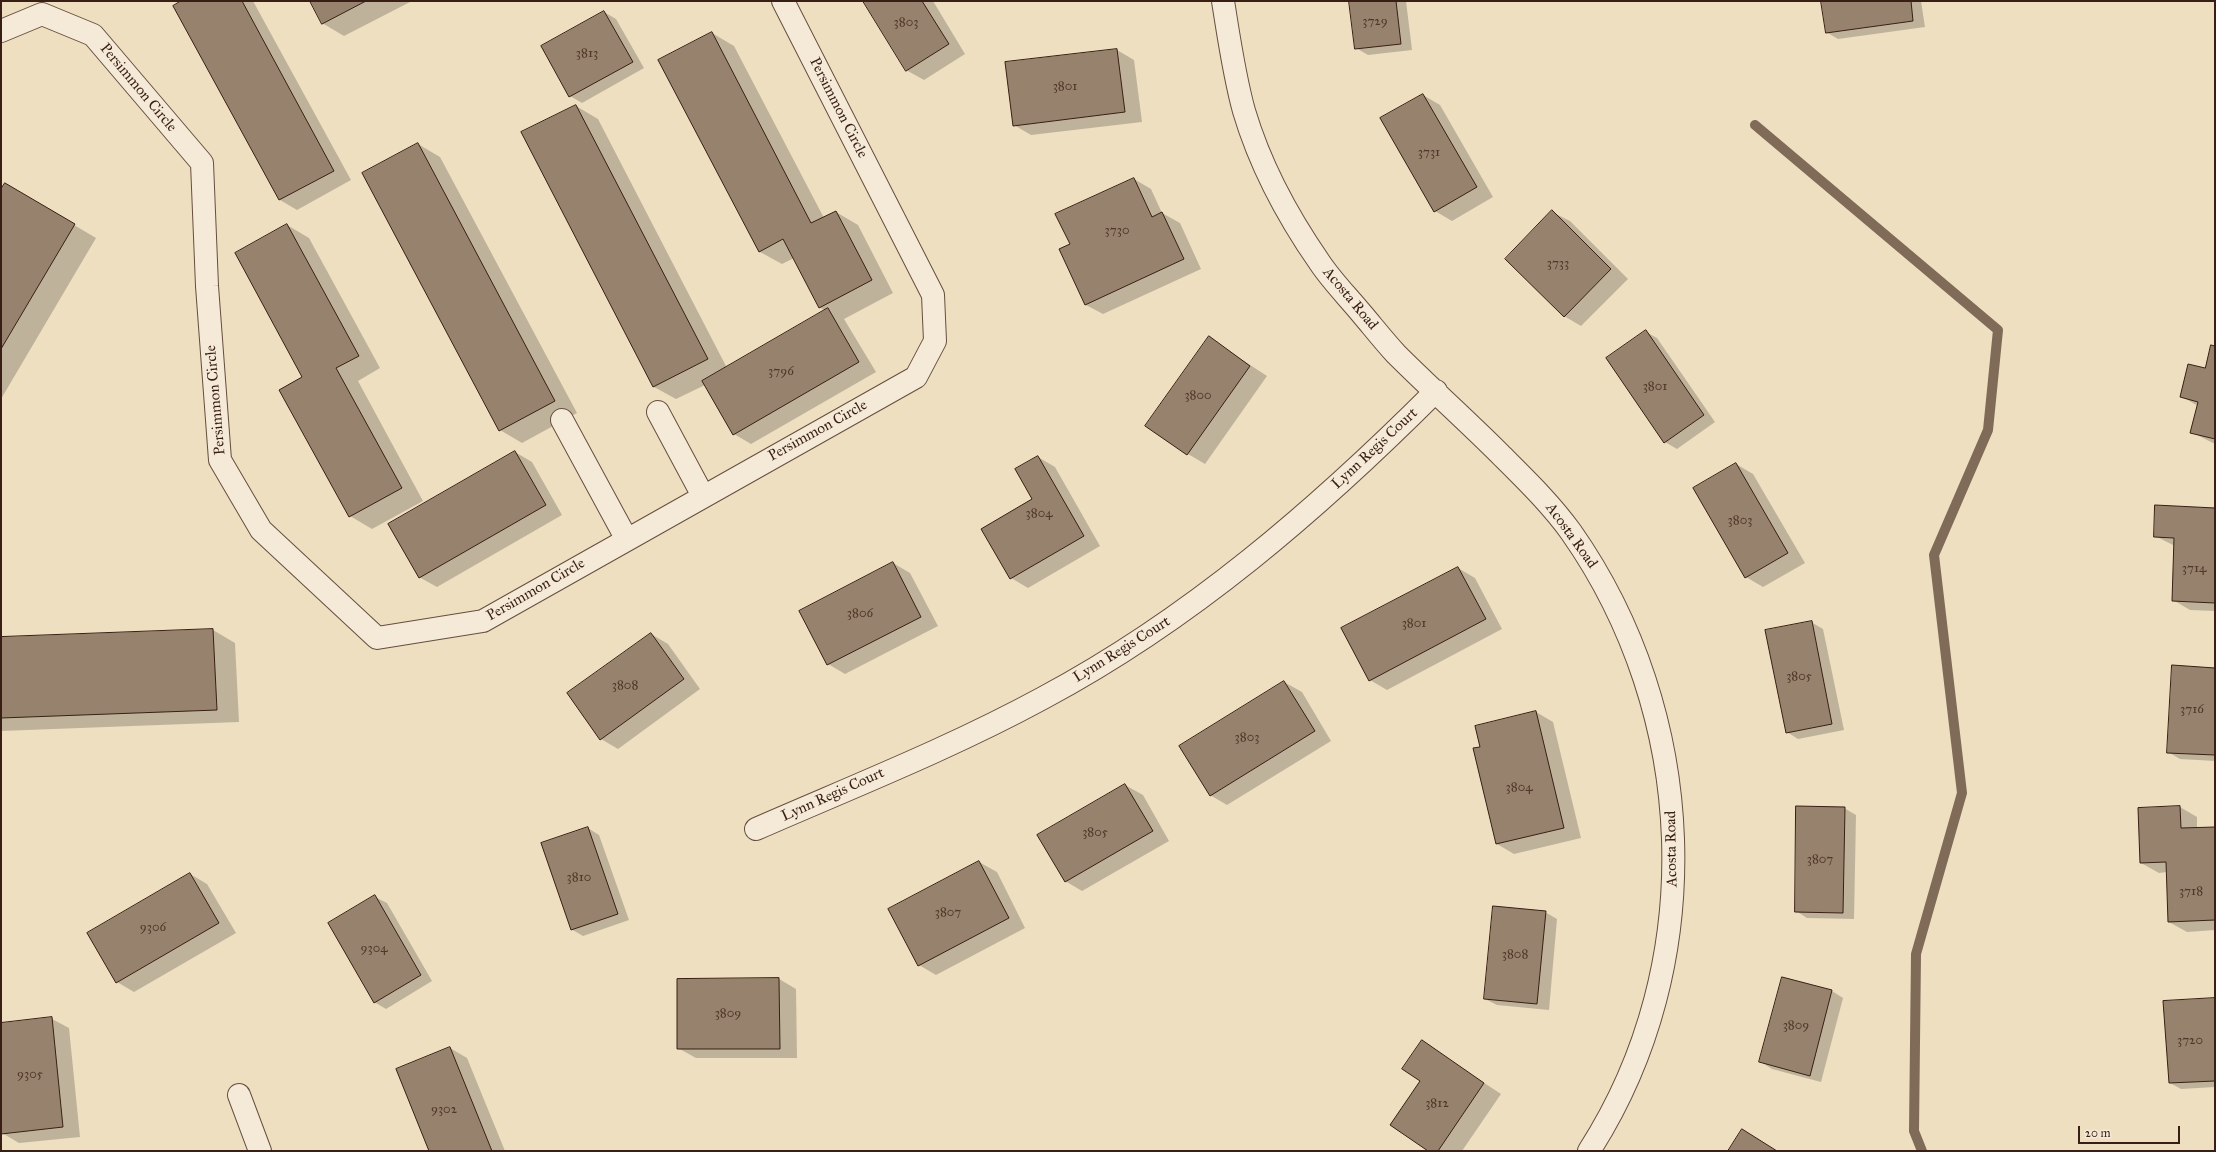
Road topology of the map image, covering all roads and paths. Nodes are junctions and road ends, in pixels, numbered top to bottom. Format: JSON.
{"nodes":[{"id":1,"x":783,"y":1,"type":"edge"},
{"id":2,"x":1223,"y":1,"type":"edge"},
{"id":3,"x":1,"y":31,"type":"edge"},
{"id":4,"x":1436,"y":391,"type":"junction"},
{"id":5,"x":658,"y":412,"type":"dead end"},
{"id":6,"x":562,"y":420,"type":"dead end"},
{"id":7,"x":703,"y":496,"type":"junction"},
{"id":8,"x":626,"y":538,"type":"junction"},
{"id":9,"x":756,"y":829,"type":"dead end"},
{"id":10,"x":239,"y":1094,"type":"dead end"},
{"id":11,"x":260,"y":1151,"type":"edge"},
{"id":12,"x":1589,"y":1151,"type":"edge"}],
"edges":[{"from":1,"to":7,"type":"street","name":"Persimmon Circle"},
{"from":2,"to":4,"type":"street","name":"Acosta Road"},
{"from":3,"to":8,"type":"street","name":"Persimmon Circle"},
{"from":4,"to":9,"type":"street","name":"Lynn Regis Court"},
{"from":4,"to":12,"type":"street","name":"Acosta Road"},
{"from":5,"to":7,"type":"street"},
{"from":6,"to":8,"type":"street"},
{"from":7,"to":8,"type":"street","name":"Persimmon Circle"},
{"from":10,"to":11,"type":"street"}]}
